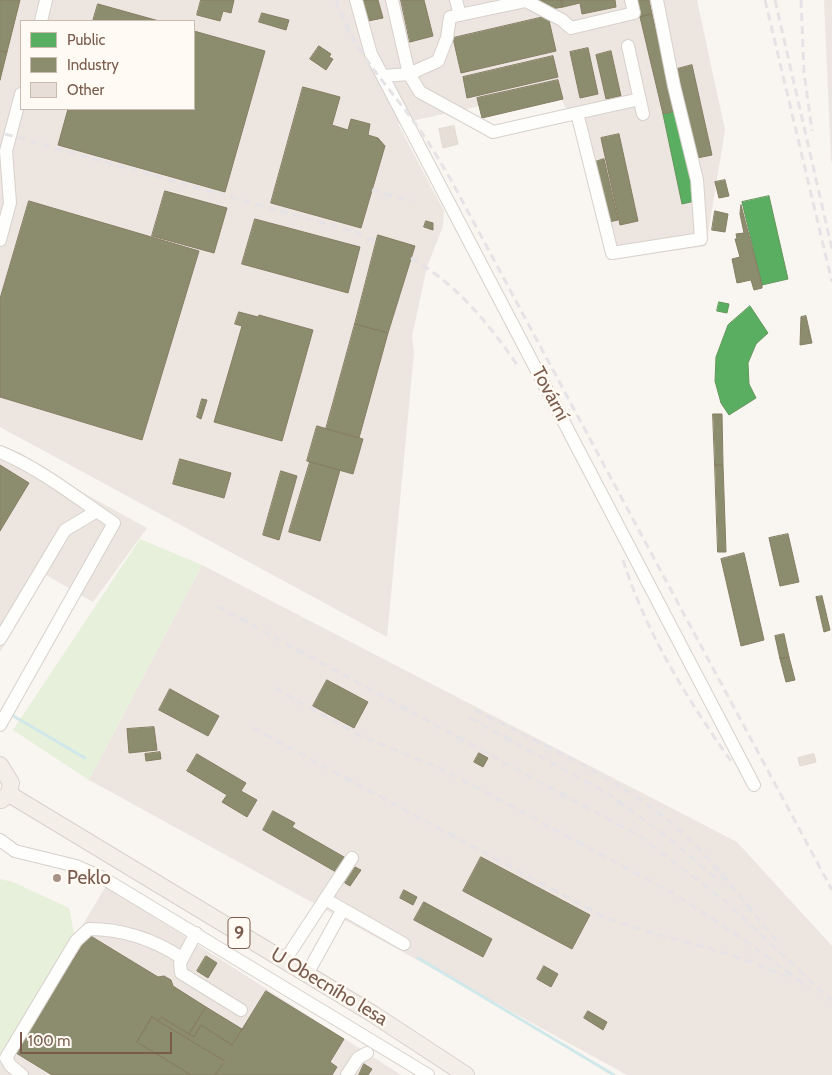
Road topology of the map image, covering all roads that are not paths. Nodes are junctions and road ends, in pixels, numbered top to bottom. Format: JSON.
{"nodes":[{"id":1,"x":46,"y":0,"type":"edge"},
{"id":2,"x":356,"y":0,"type":"edge"},
{"id":3,"x":392,"y":0,"type":"edge"},
{"id":4,"x":456,"y":0,"type":"edge"},
{"id":5,"x":631,"y":0,"type":"edge"},
{"id":6,"x":657,"y":0,"type":"edge"},
{"id":7,"x":460,"y":15,"type":"junction"},
{"id":8,"x":41,"y":20,"type":"edge"},
{"id":9,"x":628,"y":46,"type":"dead end"},
{"id":10,"x":409,"y":74,"type":"junction"},
{"id":11,"x":383,"y":76,"type":"junction"},
{"id":12,"x":20,"y":98,"type":"edge"},
{"id":13,"x":640,"y":99,"type":"junction"},
{"id":14,"x":577,"y":113,"type":"junction"},
{"id":15,"x":643,"y":114,"type":"dead end"},
{"id":16,"x":0,"y":240,"type":"edge"},
{"id":17,"x":0,"y":452,"type":"edge"},
{"id":18,"x":97,"y":511,"type":"junction"},
{"id":19,"x":0,"y":639,"type":"edge"},
{"id":20,"x":1,"y":722,"type":"edge"},
{"id":21,"x":0,"y":766,"type":"edge"},
{"id":22,"x":754,"y":785,"type":"dead end"},
{"id":23,"x":5,"y":797,"type":"edge"},
{"id":24,"x":0,"y":840,"type":"edge"},
{"id":25,"x":352,"y":858,"type":"dead end"},
{"id":26,"x":326,"y":899,"type":"junction"},
{"id":27,"x":343,"y":909,"type":"junction"},
{"id":28,"x":196,"y":933,"type":"junction"},
{"id":29,"x":404,"y":944,"type":"dead end"},
{"id":30,"x":182,"y":958,"type":"junction"},
{"id":31,"x":285,"y":960,"type":"junction"},
{"id":32,"x":307,"y":974,"type":"junction"},
{"id":33,"x":241,"y":1010,"type":"dead end"},
{"id":34,"x":367,"y":1052,"type":"dead end"},
{"id":35,"x":22,"y":1075,"type":"edge"},
{"id":36,"x":347,"y":1075,"type":"edge"},
{"id":37,"x":428,"y":1075,"type":"edge"},
{"id":38,"x":466,"y":1075,"type":"edge"}],
"edges":[{"from":1,"to":8,"type":"street"},
{"from":2,"to":11,"type":"street","name":"Tovární"},
{"from":3,"to":10,"type":"street"},
{"from":4,"to":7,"type":"street"},
{"from":5,"to":7,"type":"street"},
{"from":6,"to":14,"type":"street"},
{"from":7,"to":10,"type":"street"},
{"from":9,"to":13,"type":"street"},
{"from":10,"to":11,"type":"street"},
{"from":10,"to":14,"type":"street"},
{"from":11,"to":22,"type":"street","name":"Tovární"},
{"from":12,"to":16,"type":"street"},
{"from":13,"to":14,"type":"street"},
{"from":13,"to":15,"type":"street"},
{"from":17,"to":18,"type":"street"},
{"from":18,"to":19,"type":"street"},
{"from":18,"to":20,"type":"street"},
{"from":21,"to":23,"type":"main road","name":"U Obecního lesa","number":"9"},
{"from":23,"to":31,"type":"main road","name":"U Obecního lesa","number":"9"},
{"from":24,"to":28,"type":"street","name":"U Obecního lesa"},
{"from":25,"to":26,"type":"street"},
{"from":26,"to":27,"type":"street"},
{"from":26,"to":31,"type":"street"},
{"from":27,"to":29,"type":"street"},
{"from":27,"to":32,"type":"street"},
{"from":28,"to":30,"type":"street"},
{"from":28,"to":37,"type":"street","name":"U Obecního lesa"},
{"from":30,"to":33,"type":"street"},
{"from":30,"to":35,"type":"street"},
{"from":31,"to":32,"type":"main road","name":"U Obecního lesa","number":"9"},
{"from":32,"to":38,"type":"main road","name":"U Obecního lesa","number":"9"},
{"from":34,"to":36,"type":"street"}]}
